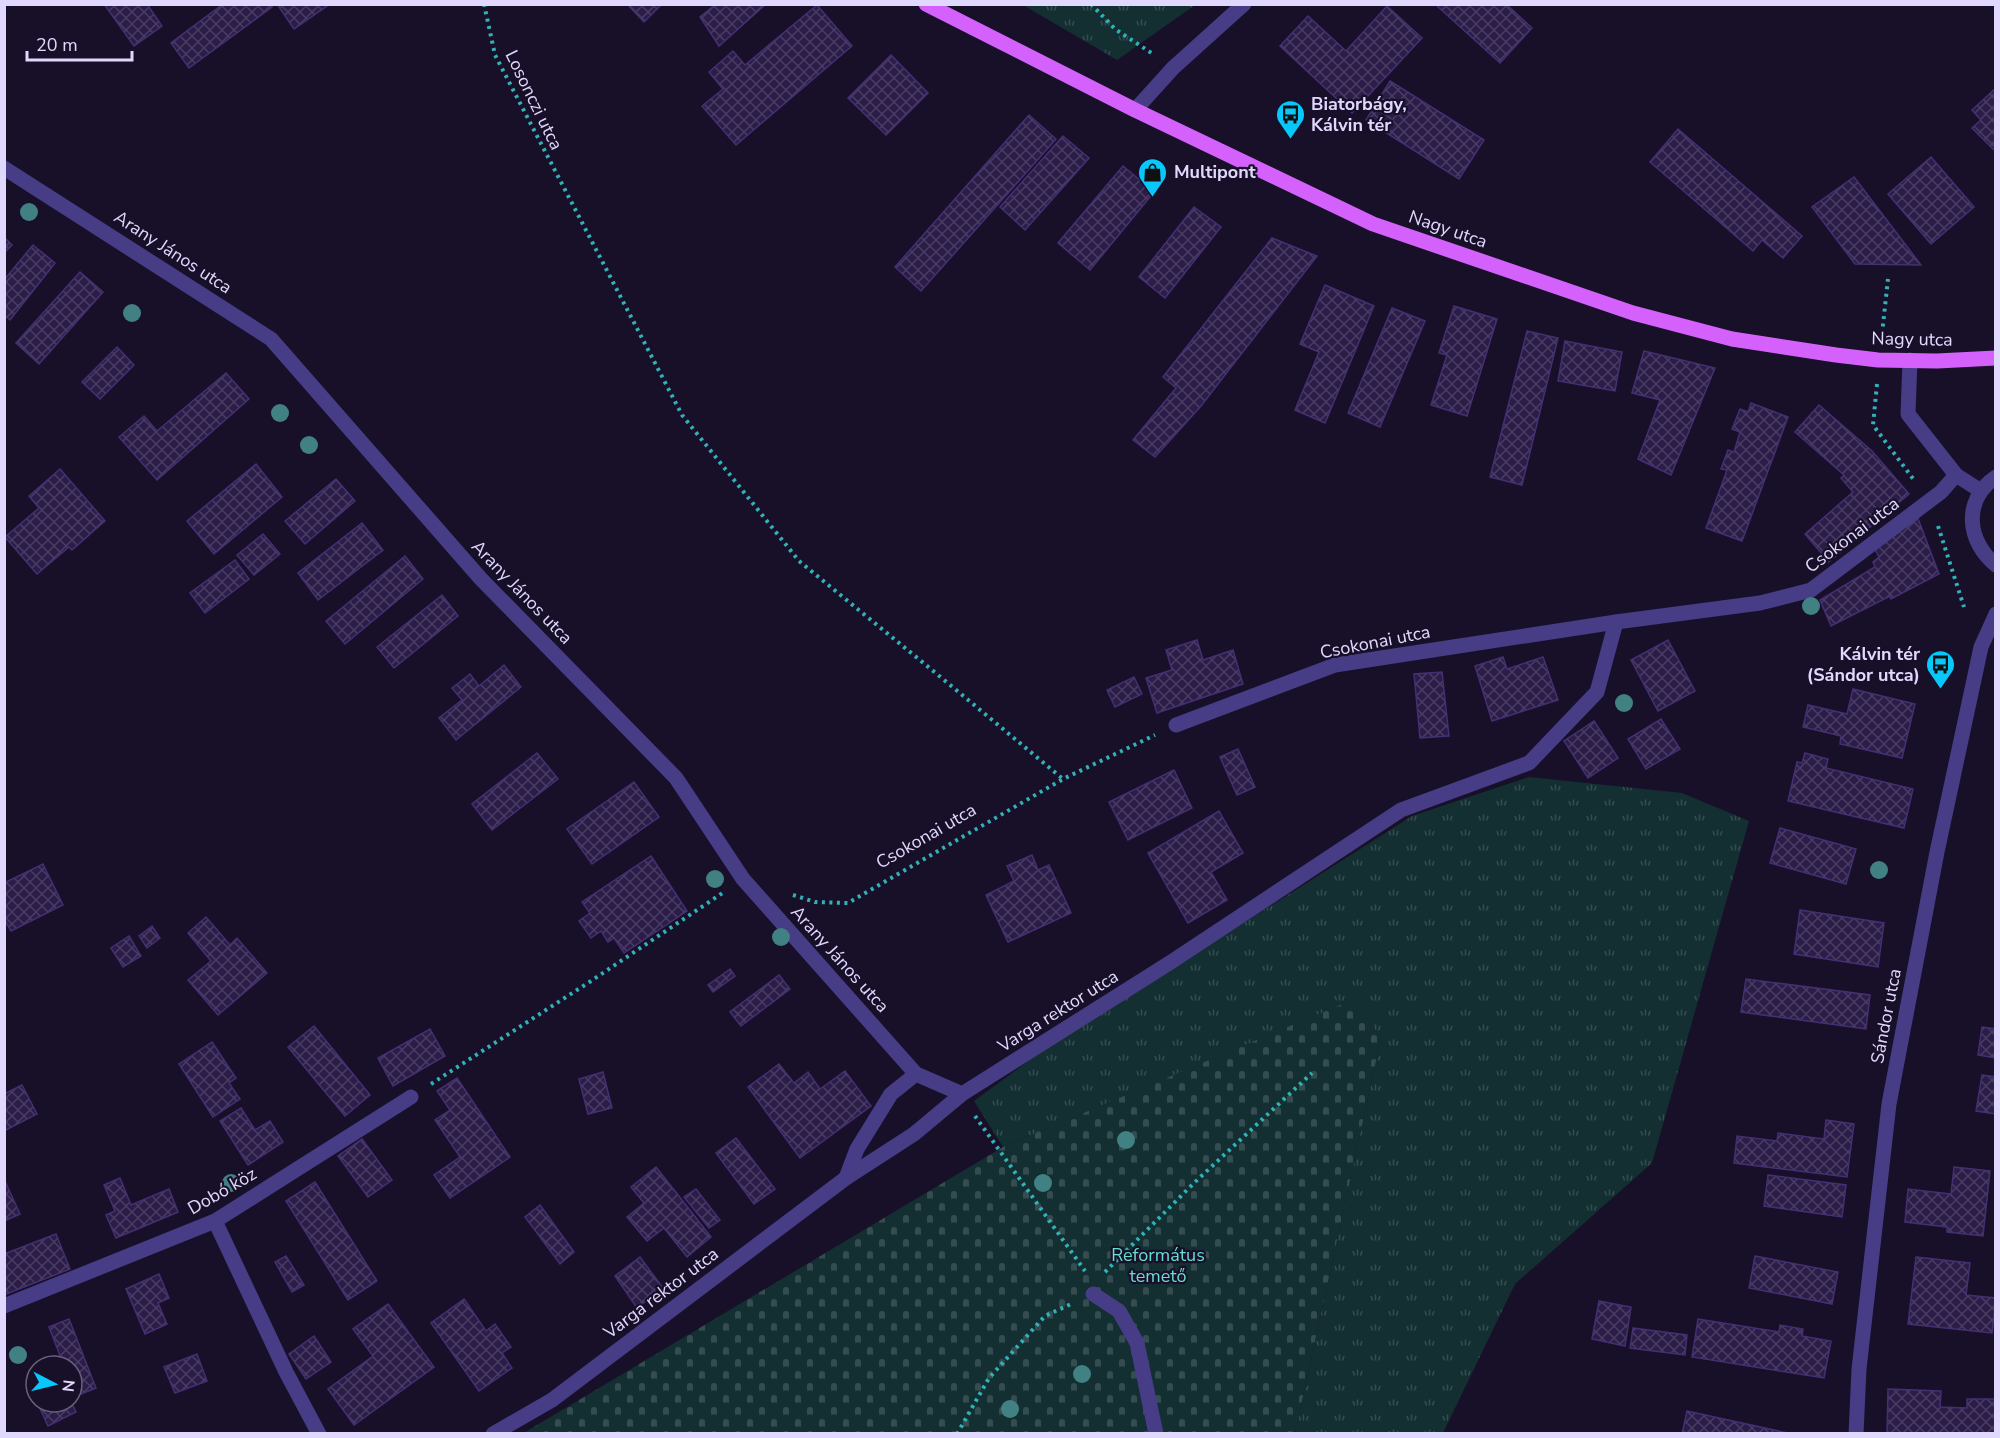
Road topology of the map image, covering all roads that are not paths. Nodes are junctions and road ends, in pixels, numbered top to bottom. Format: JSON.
{"nodes":[{"id":1,"x":926,"y":4,"type":"edge"},
{"id":2,"x":1244,"y":4,"type":"edge"},
{"id":3,"x":1135,"y":110,"type":"junction"},
{"id":4,"x":4,"y":168,"type":"edge"},
{"id":5,"x":1995,"y":358,"type":"edge"},
{"id":6,"x":1910,"y":360,"type":"junction"},
{"id":7,"x":1956,"y":474,"type":"junction"},
{"id":8,"x":1995,"y":477,"type":"edge"},
{"id":9,"x":1981,"y":491,"type":"junction"},
{"id":10,"x":1995,"y":565,"type":"edge"},
{"id":11,"x":1995,"y":614,"type":"edge"},
{"id":12,"x":1616,"y":622,"type":"junction"},
{"id":13,"x":1176,"y":725,"type":"road end"},
{"id":14,"x":916,"y":1074,"type":"junction"},
{"id":15,"x":962,"y":1095,"type":"junction"},
{"id":16,"x":411,"y":1097,"type":"road end"},
{"id":17,"x":846,"y":1178,"type":"junction"},
{"id":18,"x":215,"y":1221,"type":"junction"},
{"id":19,"x":1093,"y":1294,"type":"road end"},
{"id":20,"x":4,"y":1306,"type":"edge"},
{"id":21,"x":319,"y":1434,"type":"edge"},
{"id":22,"x":493,"y":1434,"type":"edge"},
{"id":23,"x":1156,"y":1434,"type":"edge"},
{"id":24,"x":1856,"y":1434,"type":"edge"}],
"edges":[{"from":1,"to":3,"type":"main road","name":"Nagy utca"},
{"from":2,"to":3,"type":"street"},
{"from":3,"to":6,"type":"main road","name":"Nagy utca"},
{"from":4,"to":14,"type":"street","name":"Arany János utca"},
{"from":5,"to":6,"type":"main road","name":"Nagy utca"},
{"from":6,"to":7,"type":"street"},
{"from":7,"to":9,"type":"street"},
{"from":7,"to":12,"type":"street","name":"Csokonai utca"},
{"from":8,"to":9,"type":"street"},
{"from":9,"to":10,"type":"street"},
{"from":11,"to":24,"type":"street","name":"Sándor utca"},
{"from":12,"to":13,"type":"street","name":"Csokonai utca"},
{"from":12,"to":15,"type":"street","name":"Varga rektor utca"},
{"from":14,"to":15,"type":"street","name":"Arany János utca"},
{"from":14,"to":17,"type":"street"},
{"from":15,"to":17,"type":"street","name":"Varga rektor utca"},
{"from":16,"to":18,"type":"street","name":"Dobó köz"},
{"from":17,"to":22,"type":"street","name":"Varga rektor utca"},
{"from":18,"to":20,"type":"street","name":"Dobó köz"},
{"from":18,"to":21,"type":"street"},
{"from":19,"to":23,"type":"street"}]}
